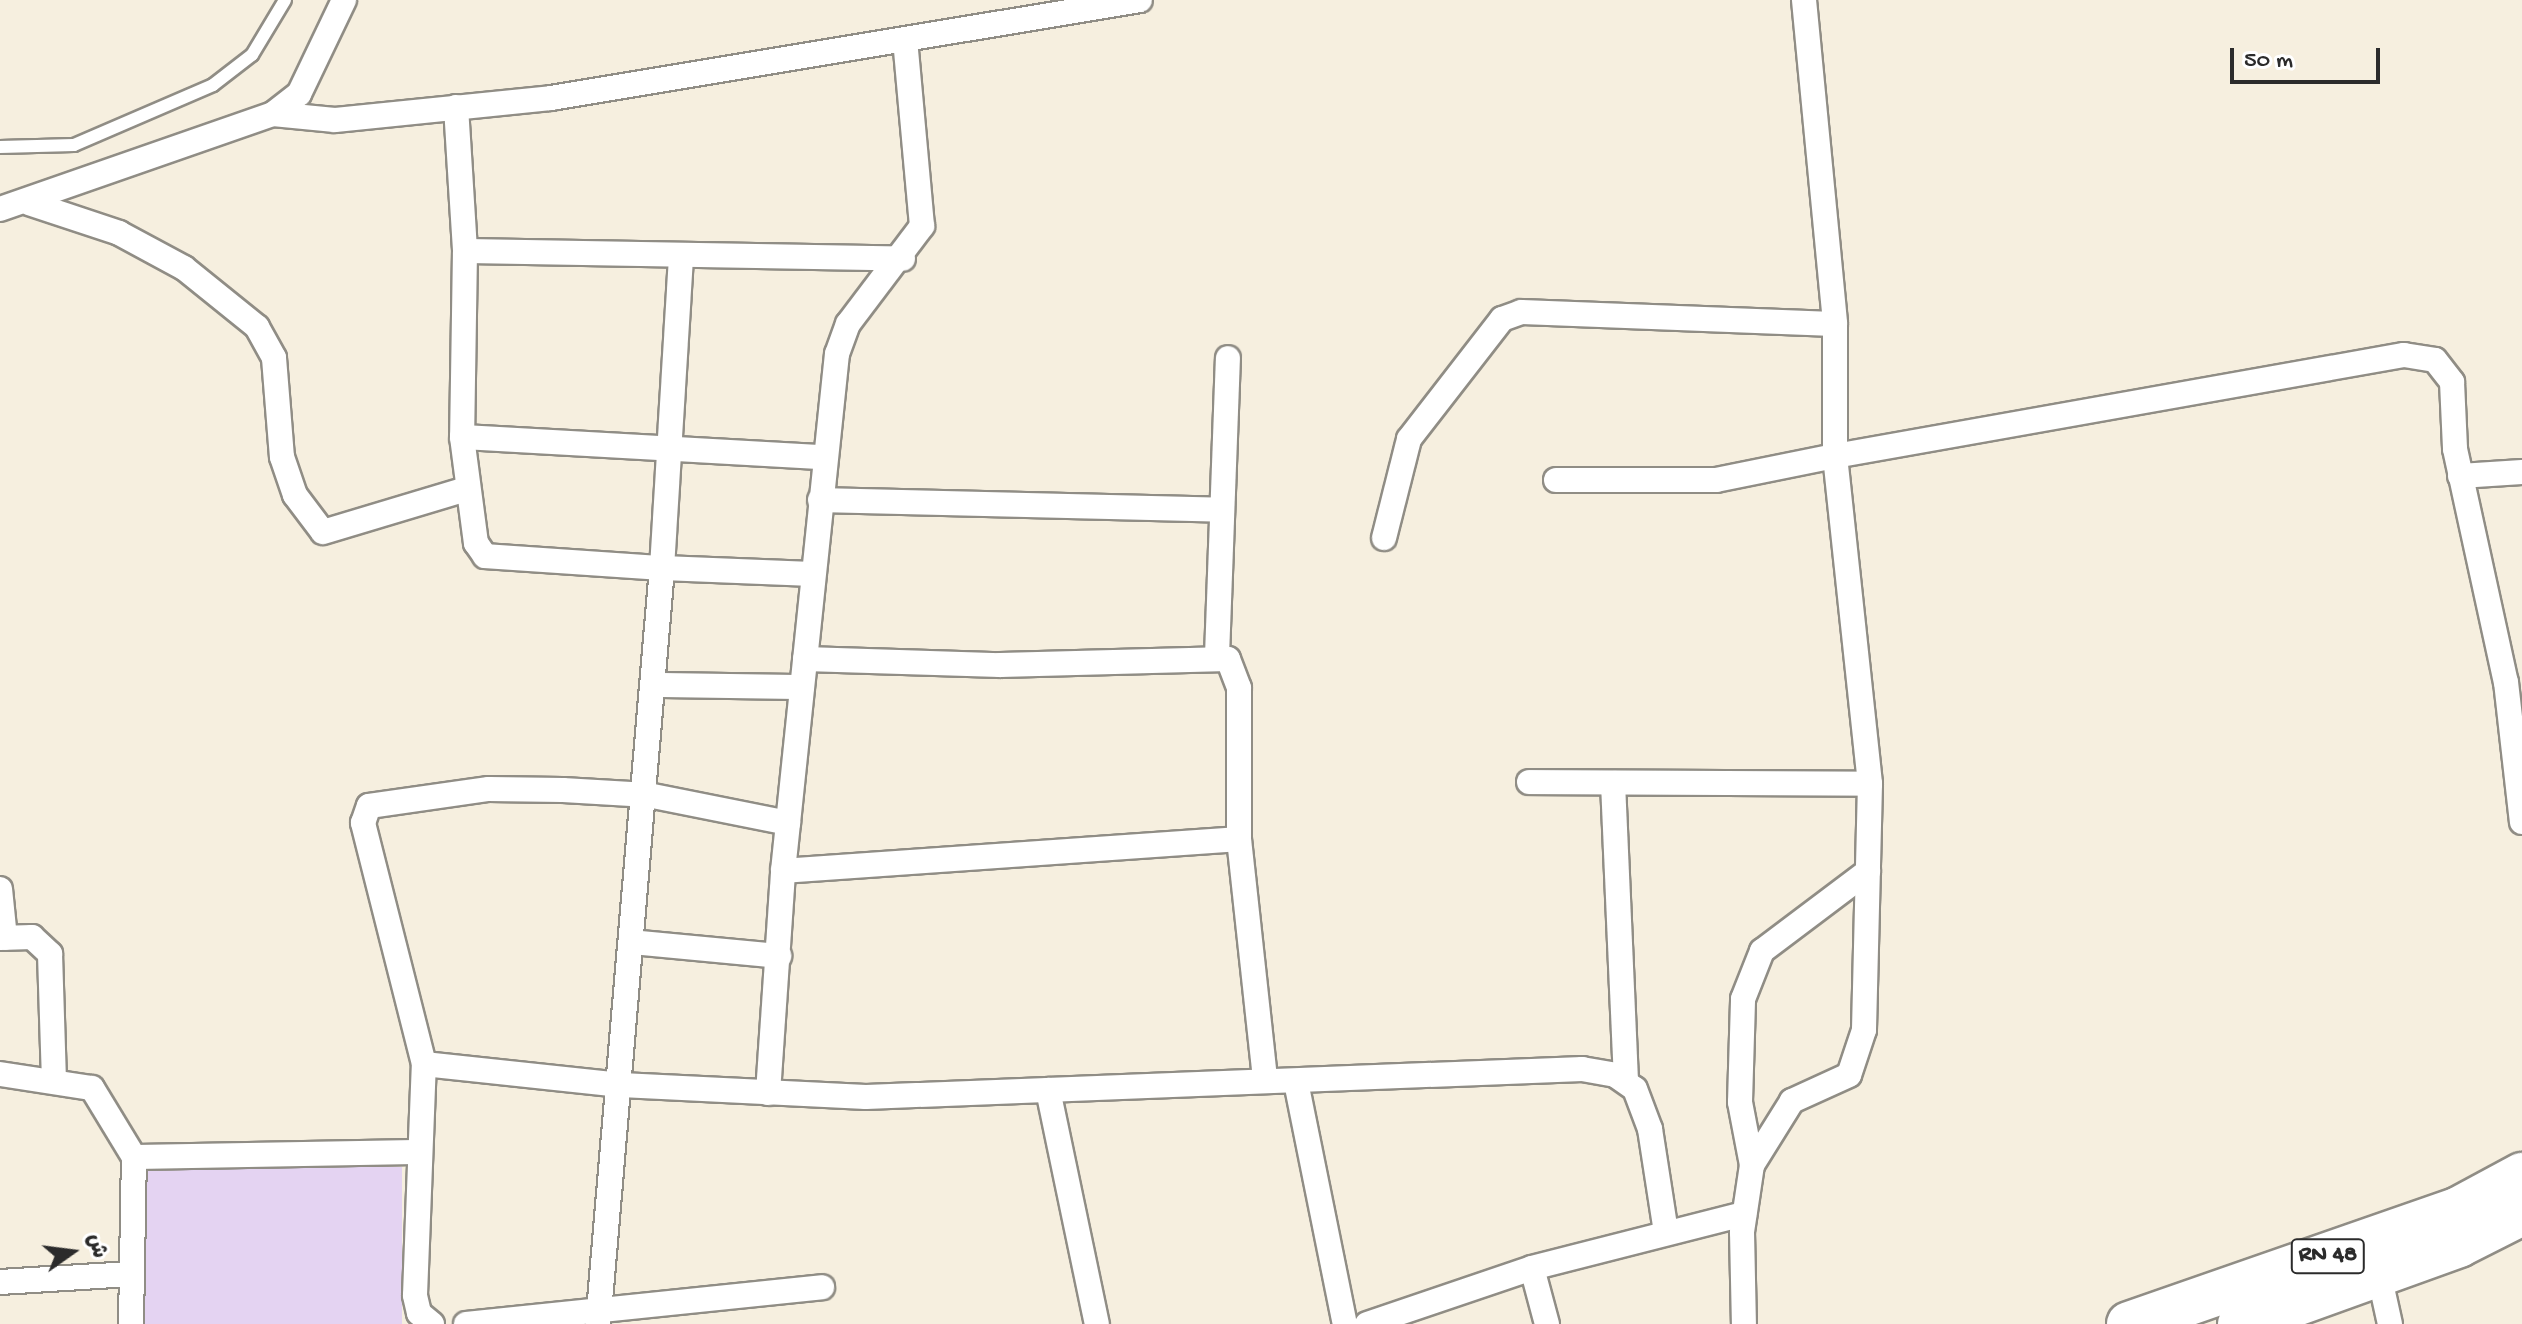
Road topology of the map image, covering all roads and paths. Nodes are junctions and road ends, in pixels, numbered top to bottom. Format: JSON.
{"nodes":[{"id":1,"x":285,"y":0,"type":"edge"},
{"id":2,"x":344,"y":0,"type":"edge"},
{"id":3,"x":1140,"y":0,"type":"edge"},
{"id":4,"x":1804,"y":0,"type":"edge"},
{"id":5,"x":905,"y":40,"type":"junction"},
{"id":6,"x":456,"y":107,"type":"junction"},
{"id":7,"x":273,"y":114,"type":"junction"},
{"id":8,"x":0,"y":147,"type":"edge"},
{"id":9,"x":29,"y":203,"type":"junction"},
{"id":10,"x":0,"y":209,"type":"edge"},
{"id":11,"x":465,"y":251,"type":"junction"},
{"id":12,"x":681,"y":256,"type":"junction"},
{"id":13,"x":903,"y":259,"type":"junction"},
{"id":14,"x":1835,"y":324,"type":"junction"},
{"id":15,"x":1228,"y":358,"type":"dead end"},
{"id":16,"x":462,"y":437,"type":"junction"},
{"id":17,"x":669,"y":451,"type":"junction"},
{"id":18,"x":1835,"y":456,"type":"junction"},
{"id":19,"x":824,"y":457,"type":"junction"},
{"id":20,"x":2522,"y":472,"type":"edge"},
{"id":21,"x":2460,"y":476,"type":"junction"},
{"id":22,"x":1556,"y":480,"type":"dead end"},
{"id":23,"x":466,"y":489,"type":"junction"},
{"id":24,"x":820,"y":500,"type":"junction"},
{"id":25,"x":1222,"y":510,"type":"junction"},
{"id":26,"x":1384,"y":538,"type":"dead end"},
{"id":27,"x":662,"y":568,"type":"junction"},
{"id":28,"x":813,"y":574,"type":"junction"},
{"id":29,"x":1217,"y":656,"type":"junction"},
{"id":30,"x":805,"y":659,"type":"junction"},
{"id":31,"x":2514,"y":679,"type":"edge"},
{"id":32,"x":657,"y":685,"type":"junction"},
{"id":33,"x":802,"y":687,"type":"junction"},
{"id":34,"x":1529,"y":782,"type":"dead end"},
{"id":35,"x":1613,"y":783,"type":"junction"},
{"id":36,"x":1870,"y":784,"type":"junction"},
{"id":37,"x":648,"y":795,"type":"junction"},
{"id":38,"x":2522,"y":822,"type":"edge"},
{"id":39,"x":788,"y":823,"type":"junction"},
{"id":40,"x":1239,"y":839,"type":"junction"},
{"id":41,"x":783,"y":871,"type":"junction"},
{"id":42,"x":1868,"y":871,"type":"junction"},
{"id":43,"x":0,"y":889,"type":"edge"},
{"id":44,"x":2,"y":938,"type":"edge"},
{"id":45,"x":631,"y":942,"type":"junction"},
{"id":46,"x":779,"y":956,"type":"junction"},
{"id":47,"x":424,"y":1064,"type":"junction"},
{"id":48,"x":0,"y":1074,"type":"edge"},
{"id":49,"x":1265,"y":1080,"type":"junction"},
{"id":50,"x":54,"y":1081,"type":"junction"},
{"id":51,"x":1626,"y":1081,"type":"junction"},
{"id":52,"x":1296,"y":1082,"type":"junction"},
{"id":53,"x":621,"y":1085,"type":"junction"},
{"id":54,"x":1048,"y":1090,"type":"junction"},
{"id":55,"x":768,"y":1093,"type":"junction"},
{"id":56,"x":417,"y":1152,"type":"junction"},
{"id":57,"x":134,"y":1157,"type":"junction"},
{"id":58,"x":1752,"y":1165,"type":"junction"},
{"id":59,"x":2522,"y":1175,"type":"edge"},
{"id":60,"x":2522,"y":1213,"type":"edge"},
{"id":61,"x":1744,"y":1214,"type":"junction"},
{"id":62,"x":1666,"y":1232,"type":"junction"},
{"id":63,"x":1532,"y":1268,"type":"junction"},
{"id":64,"x":132,"y":1274,"type":"junction"},
{"id":65,"x":2379,"y":1274,"type":"junction"},
{"id":66,"x":0,"y":1282,"type":"edge"},
{"id":67,"x":822,"y":1287,"type":"dead end"},
{"id":68,"x":598,"y":1316,"type":"edge"},
{"id":69,"x":131,"y":1324,"type":"edge"},
{"id":70,"x":432,"y":1324,"type":"edge"},
{"id":71,"x":466,"y":1324,"type":"edge"},
{"id":72,"x":1097,"y":1324,"type":"edge"},
{"id":73,"x":1345,"y":1324,"type":"edge"},
{"id":74,"x":1367,"y":1324,"type":"edge"},
{"id":75,"x":1547,"y":1324,"type":"edge"},
{"id":76,"x":1744,"y":1324,"type":"edge"},
{"id":77,"x":2129,"y":1324,"type":"edge"},
{"id":78,"x":2240,"y":1324,"type":"edge"},
{"id":79,"x":2390,"y":1324,"type":"edge"}],
"edges":[{"from":1,"to":8,"type":"lane"},
{"from":2,"to":7,"type":"street"},
{"from":3,"to":5,"type":"street"},
{"from":4,"to":14,"type":"street"},
{"from":5,"to":6,"type":"street"},
{"from":5,"to":13,"type":"street"},
{"from":6,"to":7,"type":"street"},
{"from":6,"to":11,"type":"street"},
{"from":7,"to":9,"type":"street"},
{"from":9,"to":10,"type":"street"},
{"from":9,"to":23,"type":"street"},
{"from":11,"to":12,"type":"street"},
{"from":11,"to":16,"type":"street"},
{"from":12,"to":13,"type":"street"},
{"from":12,"to":17,"type":"street"},
{"from":13,"to":19,"type":"street"},
{"from":14,"to":18,"type":"street"},
{"from":14,"to":26,"type":"street"},
{"from":15,"to":25,"type":"street"},
{"from":16,"to":17,"type":"street"},
{"from":16,"to":23,"type":"street"},
{"from":17,"to":19,"type":"street"},
{"from":17,"to":27,"type":"street"},
{"from":18,"to":21,"type":"street"},
{"from":18,"to":22,"type":"street"},
{"from":18,"to":36,"type":"street"},
{"from":19,"to":24,"type":"street"},
{"from":20,"to":21,"type":"street"},
{"from":21,"to":31,"type":"street"},
{"from":23,"to":27,"type":"street"},
{"from":24,"to":25,"type":"street"},
{"from":24,"to":28,"type":"street"},
{"from":25,"to":29,"type":"street"},
{"from":27,"to":28,"type":"street"},
{"from":27,"to":32,"type":"street"},
{"from":28,"to":30,"type":"street"},
{"from":29,"to":30,"type":"street"},
{"from":29,"to":40,"type":"street"},
{"from":30,"to":33,"type":"street"},
{"from":31,"to":38,"type":"street"},
{"from":32,"to":33,"type":"street"},
{"from":32,"to":37,"type":"street"},
{"from":33,"to":39,"type":"street"},
{"from":34,"to":35,"type":"street"},
{"from":35,"to":36,"type":"street"},
{"from":35,"to":51,"type":"street"},
{"from":36,"to":42,"type":"street"},
{"from":37,"to":39,"type":"street"},
{"from":37,"to":45,"type":"street"},
{"from":37,"to":47,"type":"street"},
{"from":39,"to":41,"type":"street"},
{"from":40,"to":41,"type":"street"},
{"from":40,"to":49,"type":"street"},
{"from":41,"to":46,"type":"street"},
{"from":42,"to":58,"type":"street"},
{"from":42,"to":58,"type":"street"},
{"from":43,"to":44,"type":"street"},
{"from":44,"to":50,"type":"street"},
{"from":45,"to":46,"type":"street"},
{"from":45,"to":53,"type":"street"},
{"from":46,"to":55,"type":"street"},
{"from":47,"to":53,"type":"street"},
{"from":47,"to":56,"type":"street"},
{"from":48,"to":50,"type":"street"},
{"from":49,"to":52,"type":"street"},
{"from":49,"to":54,"type":"street"},
{"from":50,"to":57,"type":"street"},
{"from":51,"to":52,"type":"street"},
{"from":51,"to":62,"type":"street"},
{"from":52,"to":73,"type":"street"},
{"from":53,"to":55,"type":"street"},
{"from":53,"to":68,"type":"street"},
{"from":54,"to":55,"type":"street"},
{"from":54,"to":72,"type":"street"},
{"from":56,"to":57,"type":"street"},
{"from":56,"to":70,"type":"street"},
{"from":57,"to":64,"type":"street"},
{"from":58,"to":61,"type":"street"},
{"from":59,"to":77,"type":"highway","number":"RN 48"},
{"from":60,"to":65,"type":"highway","number":"RN 48"},
{"from":61,"to":62,"type":"street"},
{"from":61,"to":76,"type":"street"},
{"from":62,"to":63,"type":"street"},
{"from":63,"to":74,"type":"street"},
{"from":63,"to":75,"type":"street"},
{"from":64,"to":66,"type":"street"},
{"from":64,"to":69,"type":"street"},
{"from":65,"to":78,"type":"highway","number":"RN 48"},
{"from":65,"to":79,"type":"street"},
{"from":67,"to":68,"type":"street"},
{"from":68,"to":71,"type":"street"}]}
